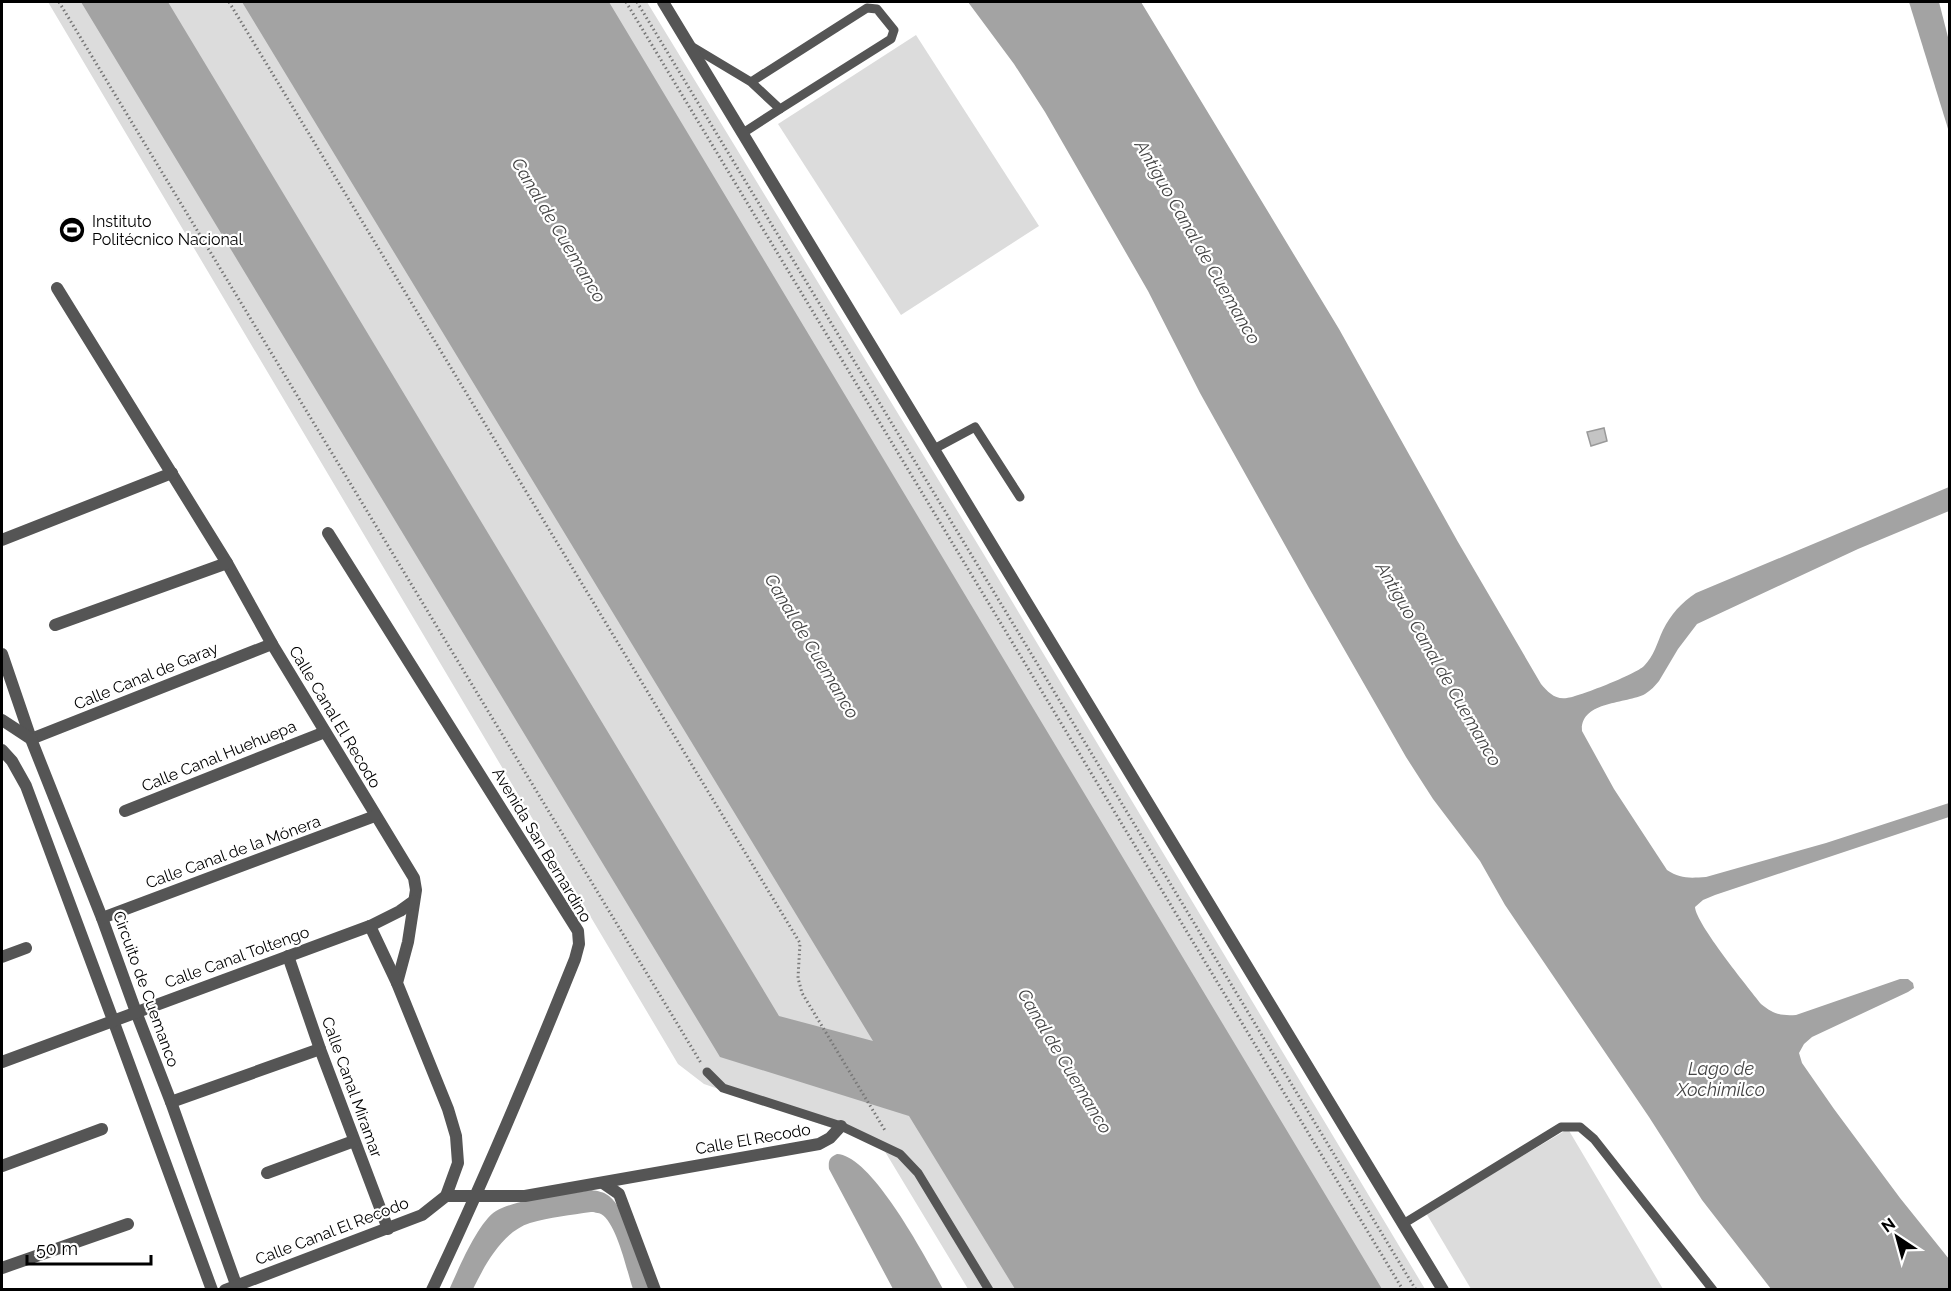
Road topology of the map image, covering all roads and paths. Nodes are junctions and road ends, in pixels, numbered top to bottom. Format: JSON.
{"nodes":[{"id":1,"x":59,"y":2,"type":"edge"},
{"id":2,"x":229,"y":2,"type":"edge"},
{"id":3,"x":626,"y":2,"type":"edge"},
{"id":4,"x":637,"y":2,"type":"edge"},
{"id":5,"x":663,"y":2,"type":"edge"},
{"id":6,"x":690,"y":46,"type":"junction"},
{"id":7,"x":751,"y":82,"type":"junction"},
{"id":8,"x":780,"y":109,"type":"junction"},
{"id":9,"x":743,"y":133,"type":"junction"},
{"id":10,"x":57,"y":288,"type":"dead end"},
{"id":11,"x":934,"y":449,"type":"junction"},
{"id":12,"x":172,"y":472,"type":"junction"},
{"id":13,"x":1020,"y":497,"type":"dead end"},
{"id":14,"x":328,"y":533,"type":"dead end"},
{"id":15,"x":2,"y":540,"type":"edge"},
{"id":16,"x":227,"y":563,"type":"junction"},
{"id":17,"x":55,"y":625,"type":"dead end"},
{"id":18,"x":272,"y":644,"type":"junction"},
{"id":19,"x":2,"y":654,"type":"edge"},
{"id":20,"x":2,"y":720,"type":"edge"},
{"id":21,"x":325,"y":732,"type":"junction"},
{"id":22,"x":31,"y":739,"type":"junction"},
{"id":23,"x":2,"y":750,"type":"edge"},
{"id":24,"x":125,"y":811,"type":"dead end"},
{"id":25,"x":375,"y":816,"type":"junction"},
{"id":26,"x":414,"y":901,"type":"junction"},
{"id":27,"x":102,"y":918,"type":"junction"},
{"id":28,"x":370,"y":926,"type":"junction"},
{"id":29,"x":26,"y":948,"type":"dead end"},
{"id":30,"x":288,"y":956,"type":"junction"},
{"id":31,"x":2,"y":957,"type":"edge"},
{"id":32,"x":397,"y":983,"type":"junction"},
{"id":33,"x":136,"y":1012,"type":"junction"},
{"id":34,"x":113,"y":1020,"type":"junction"},
{"id":35,"x":320,"y":1049,"type":"junction"},
{"id":36,"x":2,"y":1062,"type":"edge"},
{"id":37,"x":707,"y":1072,"type":"joint"},
{"id":38,"x":171,"y":1102,"type":"junction"},
{"id":39,"x":841,"y":1126,"type":"junction"},
{"id":40,"x":102,"y":1129,"type":"dead end"},
{"id":41,"x":354,"y":1141,"type":"junction"},
{"id":42,"x":900,"y":1154,"type":"junction"},
{"id":43,"x":2,"y":1166,"type":"edge"},
{"id":44,"x":267,"y":1173,"type":"dead end"},
{"id":45,"x":603,"y":1183,"type":"junction"},
{"id":46,"x":446,"y":1196,"type":"junction"},
{"id":47,"x":476,"y":1197,"type":"junction"},
{"id":48,"x":128,"y":1224,"type":"dead end"},
{"id":49,"x":1403,"y":1224,"type":"junction"},
{"id":50,"x":388,"y":1229,"type":"junction"},
{"id":51,"x":2,"y":1268,"type":"edge"},
{"id":52,"x":233,"y":1288,"type":"edge"},
{"id":53,"x":212,"y":1290,"type":"edge"},
{"id":54,"x":432,"y":1290,"type":"edge"},
{"id":55,"x":655,"y":1290,"type":"edge"},
{"id":56,"x":988,"y":1290,"type":"edge"},
{"id":57,"x":1403,"y":1290,"type":"edge"},
{"id":58,"x":1416,"y":1290,"type":"edge"},
{"id":59,"x":1443,"y":1290,"type":"edge"},
{"id":60,"x":1713,"y":1290,"type":"edge"}],
"edges":[{"from":1,"to":37,"type":"path"},
{"from":2,"to":42,"type":"path"},
{"from":3,"to":57,"type":"path"},
{"from":4,"to":58,"type":"path"},
{"from":5,"to":6,"type":"street"},
{"from":6,"to":7,"type":"lane"},
{"from":6,"to":9,"type":"street"},
{"from":7,"to":8,"type":"lane"},
{"from":7,"to":8,"type":"lane"},
{"from":8,"to":9,"type":"lane"},
{"from":9,"to":11,"type":"street"},
{"from":10,"to":12,"type":"street","name":"Calle Canal El Recodo"},
{"from":11,"to":13,"type":"lane"},
{"from":11,"to":49,"type":"street"},
{"from":12,"to":15,"type":"street"},
{"from":12,"to":16,"type":"street","name":"Calle Canal El Recodo"},
{"from":14,"to":47,"type":"street","name":"Avenida San Bernardino"},
{"from":16,"to":17,"type":"street"},
{"from":16,"to":18,"type":"street","name":"Calle Canal El Recodo"},
{"from":18,"to":21,"type":"street","name":"Calle Canal El Recodo"},
{"from":18,"to":22,"type":"street","name":"Calle Canal de Garay"},
{"from":19,"to":22,"type":"street","name":"Circuito de Cuemanco"},
{"from":20,"to":22,"type":"street"},
{"from":21,"to":24,"type":"street","name":"Calle Canal Huehuepa"},
{"from":21,"to":25,"type":"street","name":"Calle Canal El Recodo"},
{"from":22,"to":27,"type":"street","name":"Circuito de Cuemanco"},
{"from":23,"to":34,"type":"street"},
{"from":25,"to":26,"type":"street","name":"Calle Canal El Recodo"},
{"from":25,"to":27,"type":"street","name":"Calle Canal de la Mónera"},
{"from":26,"to":28,"type":"street","name":"Calle Canal Toltengo"},
{"from":26,"to":32,"type":"street","name":"Calle Canal El Recodo"},
{"from":27,"to":33,"type":"street","name":"Circuito de Cuemanco"},
{"from":28,"to":30,"type":"street","name":"Calle Canal Toltengo"},
{"from":28,"to":32,"type":"street"},
{"from":29,"to":31,"type":"street"},
{"from":30,"to":33,"type":"street","name":"Calle Canal Toltengo"},
{"from":30,"to":35,"type":"street","name":"Calle Canal Miramar"},
{"from":32,"to":46,"type":"street"},
{"from":33,"to":34,"type":"street","name":"Calle Canal Toltengo"},
{"from":33,"to":38,"type":"street","name":"Circuito de Cuemanco"},
{"from":34,"to":36,"type":"street","name":"Calle Canal Toltengo"},
{"from":34,"to":53,"type":"street"},
{"from":35,"to":38,"type":"street"},
{"from":35,"to":41,"type":"street","name":"Calle Canal Miramar"},
{"from":37,"to":39,"type":"lane"},
{"from":38,"to":52,"type":"street","name":"Circuito de Cuemanco"},
{"from":39,"to":42,"type":"lane"},
{"from":39,"to":45,"type":"street","name":"Calle El Recodo"},
{"from":40,"to":43,"type":"street"},
{"from":41,"to":44,"type":"street"},
{"from":41,"to":50,"type":"street","name":"Calle Canal Miramar"},
{"from":42,"to":56,"type":"lane"},
{"from":45,"to":47,"type":"street","name":"Calle El Recodo"},
{"from":45,"to":55,"type":"street"},
{"from":46,"to":47,"type":"street"},
{"from":46,"to":50,"type":"street","name":"Calle Canal El Recodo"},
{"from":47,"to":54,"type":"street","name":"Avenida San Bernardino"},
{"from":48,"to":51,"type":"street"},
{"from":49,"to":59,"type":"street"},
{"from":49,"to":60,"type":"lane"},
{"from":50,"to":52,"type":"street","name":"Calle Canal El Recodo"}]}
